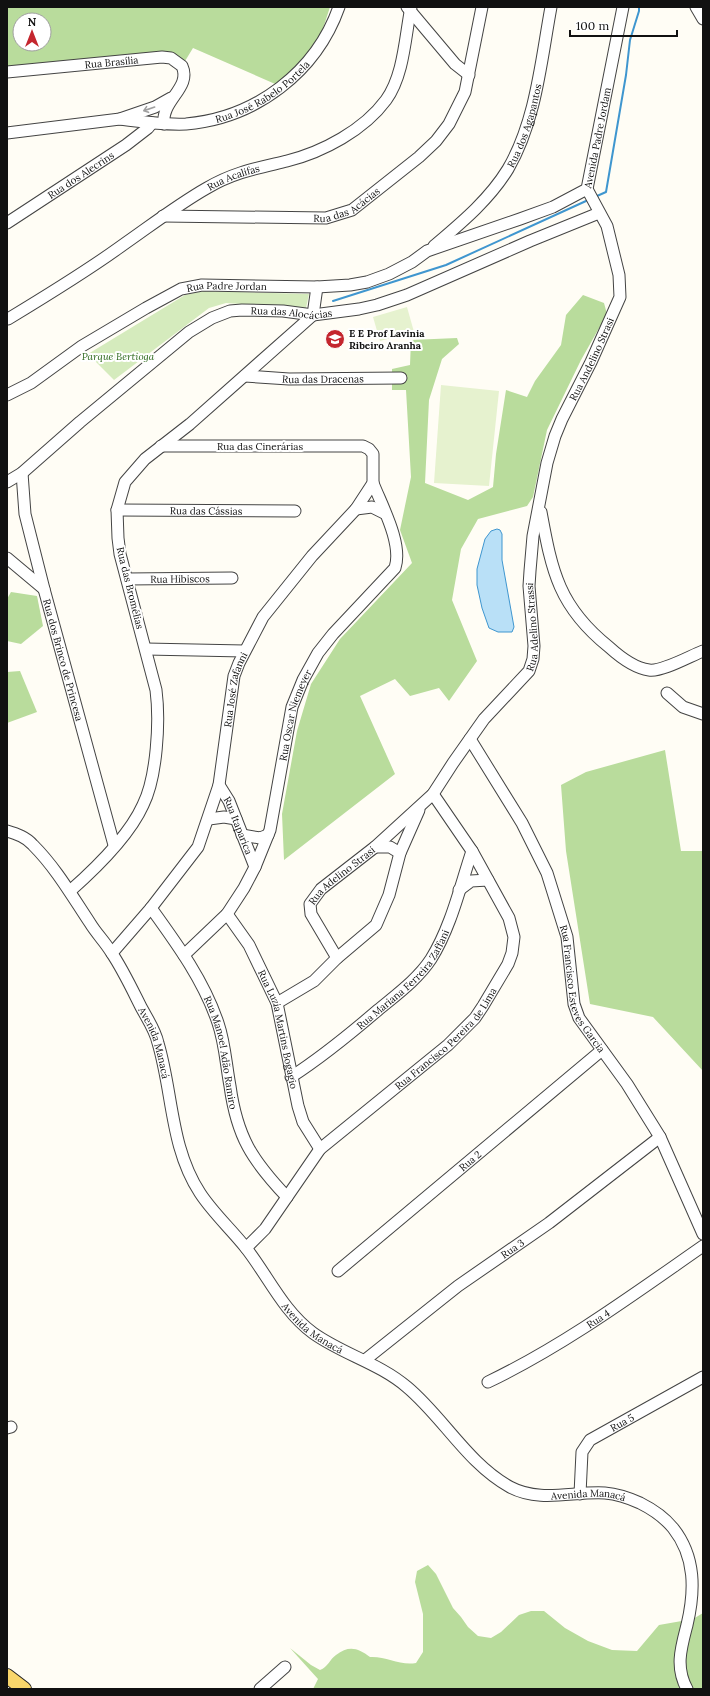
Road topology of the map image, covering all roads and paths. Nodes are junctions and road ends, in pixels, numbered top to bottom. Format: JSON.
{"nodes":[{"id":1,"x":339,"y":7,"type":"edge"},
{"id":2,"x":482,"y":7,"type":"edge"},
{"id":3,"x":551,"y":7,"type":"edge"},
{"id":4,"x":623,"y":7,"type":"edge"},
{"id":5,"x":696,"y":7,"type":"edge"},
{"id":6,"x":409,"y":8,"type":"edge"},
{"id":7,"x":703,"y":19,"type":"edge"},
{"id":8,"x":7,"y":72,"type":"edge"},
{"id":9,"x":469,"y":75,"type":"junction"},
{"id":10,"x":176,"y":95,"type":"junction"},
{"id":11,"x":120,"y":119,"type":"junction"},
{"id":12,"x":152,"y":122,"type":"junction"},
{"id":13,"x":164,"y":124,"type":"junction"},
{"id":14,"x":7,"y":132,"type":"edge"},
{"id":15,"x":587,"y":189,"type":"junction"},
{"id":16,"x":600,"y":213,"type":"junction"},
{"id":17,"x":163,"y":216,"type":"junction"},
{"id":18,"x":7,"y":223,"type":"edge"},
{"id":19,"x":459,"y":225,"type":"junction"},
{"id":20,"x":466,"y":237,"type":"junction"},
{"id":21,"x":427,"y":251,"type":"junction"},
{"id":22,"x":317,"y":287,"type":"junction"},
{"id":23,"x":313,"y":315,"type":"junction"},
{"id":24,"x":8,"y":319,"type":"dead end"},
{"id":25,"x":245,"y":376,"type":"junction"},
{"id":26,"x":401,"y":378,"type":"dead end"},
{"id":27,"x":7,"y":395,"type":"edge"},
{"id":28,"x":161,"y":446,"type":"junction"},
{"id":29,"x":22,"y":473,"type":"junction"},
{"id":30,"x":7,"y":482,"type":"edge"},
{"id":31,"x":373,"y":483,"type":"junction"},
{"id":32,"x":540,"y":505,"type":"junction"},
{"id":33,"x":356,"y":509,"type":"junction"},
{"id":34,"x":118,"y":510,"type":"junction"},
{"id":35,"x":295,"y":511,"type":"dead end"},
{"id":36,"x":384,"y":513,"type":"junction"},
{"id":37,"x":7,"y":558,"type":"edge"},
{"id":38,"x":232,"y":578,"type":"dead end"},
{"id":39,"x":127,"y":579,"type":"junction"},
{"id":40,"x":44,"y":589,"type":"junction"},
{"id":41,"x":146,"y":649,"type":"junction"},
{"id":42,"x":244,"y":651,"type":"junction"},
{"id":43,"x":703,"y":651,"type":"edge"},
{"id":44,"x":667,"y":693,"type":"dead end"},
{"id":45,"x":703,"y":714,"type":"edge"},
{"id":46,"x":470,"y":739,"type":"junction"},
{"id":47,"x":219,"y":784,"type":"junction"},
{"id":48,"x":433,"y":794,"type":"junction"},
{"id":49,"x":420,"y":807,"type":"junction"},
{"id":50,"x":209,"y":819,"type":"junction"},
{"id":51,"x":236,"y":819,"type":"junction"},
{"id":52,"x":7,"y":831,"type":"edge"},
{"id":53,"x":242,"y":835,"type":"junction"},
{"id":54,"x":268,"y":835,"type":"junction"},
{"id":55,"x":114,"y":845,"type":"junction"},
{"id":56,"x":375,"y":847,"type":"junction"},
{"id":57,"x":472,"y":851,"type":"junction"},
{"id":58,"x":400,"y":853,"type":"junction"},
{"id":59,"x":255,"y":867,"type":"junction"},
{"id":60,"x":488,"y":880,"type":"junction"},
{"id":61,"x":70,"y":891,"type":"junction"},
{"id":62,"x":458,"y":891,"type":"junction"},
{"id":63,"x":151,"y":908,"type":"junction"},
{"id":64,"x":227,"y":914,"type":"junction"},
{"id":65,"x":112,"y":953,"type":"junction"},
{"id":66,"x":184,"y":955,"type":"junction"},
{"id":67,"x":337,"y":958,"type":"junction"},
{"id":68,"x":278,"y":1004,"type":"junction"},
{"id":69,"x":602,"y":1050,"type":"junction"},
{"id":70,"x":291,"y":1077,"type":"junction"},
{"id":71,"x":660,"y":1137,"type":"junction"},
{"id":72,"x":320,"y":1150,"type":"junction"},
{"id":73,"x":287,"y":1197,"type":"junction"},
{"id":74,"x":703,"y":1234,"type":"edge"},
{"id":75,"x":703,"y":1246,"type":"edge"},
{"id":76,"x":246,"y":1248,"type":"junction"},
{"id":77,"x":338,"y":1271,"type":"dead end"},
{"id":78,"x":365,"y":1360,"type":"junction"},
{"id":79,"x":703,"y":1377,"type":"edge"},
{"id":80,"x":488,"y":1382,"type":"dead end"},
{"id":81,"x":580,"y":1494,"type":"junction"},
{"id":82,"x":285,"y":1666,"type":"dead end"},
{"id":83,"x":7,"y":1676,"type":"edge"},
{"id":84,"x":24,"y":1689,"type":"edge"},
{"id":85,"x":260,"y":1689,"type":"edge"},
{"id":86,"x":687,"y":1689,"type":"edge"}],
"edges":[{"from":1,"to":13,"type":"street","name":"Rua José Rabelo Portela"},
{"from":2,"to":9,"type":"street","name":"Rua das Acácias"},
{"from":3,"to":19,"type":"street","name":"Rua dos Agapantos"},
{"from":4,"to":15,"type":"street","name":"Avenida Padre Jordam"},
{"from":5,"to":7,"type":"street"},
{"from":6,"to":9,"type":"street"},
{"from":6,"to":17,"type":"street","name":"Rua Acalifas"},
{"from":8,"to":10,"type":"street","name":"Rua Brasília"},
{"from":9,"to":17,"type":"street","name":"Rua das Acácias"},
{"from":10,"to":11,"type":"street","one_way":true},
{"from":10,"to":13,"type":"street","name":"Rua Brasília"},
{"from":11,"to":12,"type":"street","name":"Rua José Rabelo Portela"},
{"from":11,"to":14,"type":"street"},
{"from":12,"to":13,"type":"street","name":"Rua José Rabelo Portela"},
{"from":12,"to":18,"type":"street","name":"Rua dos Alecrins"},
{"from":15,"to":16,"type":"street","name":"Rua Andelino Strasi"},
{"from":15,"to":20,"type":"street","name":"Avenida Padre Jordam"},
{"from":16,"to":23,"type":"street","name":"Rua das Alocácias"},
{"from":16,"to":32,"type":"street","name":"Rua Andelino Strasi"},
{"from":17,"to":24,"type":"street","name":"Rua Acalifas"},
{"from":19,"to":20,"type":"street"},
{"from":19,"to":21,"type":"street","name":"Rua dos Agapantos"},
{"from":20,"to":21,"type":"street","name":"Rua Padre Jordan"},
{"from":21,"to":22,"type":"street","name":"Rua Padre Jordan"},
{"from":22,"to":23,"type":"street"},
{"from":22,"to":27,"type":"street","name":"Rua Padre Jordan"},
{"from":23,"to":25,"type":"street","name":"Rua das Bromélias"},
{"from":23,"to":29,"type":"street","name":"Rua das Alocácias"},
{"from":25,"to":26,"type":"street","name":"Rua das Dracenas"},
{"from":25,"to":28,"type":"street","name":"Rua das Bromélias"},
{"from":28,"to":31,"type":"street","name":"Rua das Cinerárias"},
{"from":28,"to":34,"type":"street","name":"Rua das Bromélias"},
{"from":29,"to":30,"type":"street"},
{"from":29,"to":40,"type":"street","name":"Rua dos Brinco de Princesa"},
{"from":31,"to":33,"type":"street","name":"Rua José Zafanni"},
{"from":31,"to":36,"type":"street","name":"Rua Oscar Niemeyer"},
{"from":32,"to":43,"type":"street"},
{"from":32,"to":46,"type":"street","name":"Rua Adelino Strassi"},
{"from":33,"to":36,"type":"street"},
{"from":33,"to":42,"type":"street","name":"Rua José Zafanni"},
{"from":34,"to":35,"type":"street","name":"Rua das Cássias"},
{"from":34,"to":39,"type":"street","name":"Rua das Bromélias"},
{"from":36,"to":54,"type":"street","name":"Rua Oscar Niemeyer"},
{"from":37,"to":40,"type":"street"},
{"from":38,"to":39,"type":"street","name":"Rua Hibiscos"},
{"from":39,"to":41,"type":"street","name":"Rua das Bromélias"},
{"from":40,"to":55,"type":"street","name":"Rua dos Brinco de Princesa"},
{"from":41,"to":42,"type":"street"},
{"from":41,"to":55,"type":"street","name":"Rua das Bromélias"},
{"from":42,"to":47,"type":"street","name":"Rua José Zafanni"},
{"from":44,"to":45,"type":"street"},
{"from":46,"to":48,"type":"street","name":"Rua Adelino Strassi"},
{"from":46,"to":69,"type":"street","name":"Rua Francisco Esteves Garcia"},
{"from":47,"to":50,"type":"street","name":"Rua José Zafanni"},
{"from":47,"to":51,"type":"street","name":"Rua Itaparica"},
{"from":48,"to":49,"type":"street","name":"Rua Adelino Strassi"},
{"from":48,"to":57,"type":"street","name":"Rua Francisco Pereira de Lima"},
{"from":49,"to":56,"type":"street","name":"Rua Adelino Strasi"},
{"from":49,"to":58,"type":"street"},
{"from":50,"to":51,"type":"street"},
{"from":50,"to":63,"type":"street","name":"Rua José Zafanni"},
{"from":51,"to":53,"type":"street","name":"Rua Itaparica"},
{"from":52,"to":61,"type":"street","name":"Avenida Manacá"},
{"from":53,"to":54,"type":"street"},
{"from":53,"to":59,"type":"street","name":"Rua Itaparica"},
{"from":54,"to":59,"type":"street","name":"Rua Oscar Niemeyer"},
{"from":55,"to":61,"type":"street","name":"Rua das Bromélias"},
{"from":56,"to":58,"type":"street"},
{"from":56,"to":67,"type":"street","name":"Rua Adelino Strasi"},
{"from":57,"to":60,"type":"street","name":"Rua Francisco Pereira de Lima"},
{"from":57,"to":62,"type":"street","name":"Rua Mariana Ferreira Zaffani"},
{"from":58,"to":67,"type":"street"},
{"from":59,"to":64,"type":"street","name":"Rua Oscar Niemeyer"},
{"from":60,"to":62,"type":"street"},
{"from":60,"to":72,"type":"street","name":"Rua Francisco Pereira de Lima"},
{"from":61,"to":65,"type":"street","name":"Avenida Manacá"},
{"from":62,"to":70,"type":"street","name":"Rua Mariana Ferreira Zaffani"},
{"from":63,"to":65,"type":"street","name":"Rua José Zafanni"},
{"from":63,"to":66,"type":"street","name":"Rua Manoel Adão Ramiro"},
{"from":64,"to":66,"type":"street","name":"Rua Oscar Niemeyer"},
{"from":64,"to":68,"type":"street","name":"Rua Luzia Martins Bogagio"},
{"from":65,"to":76,"type":"street","name":"Avenida Manacá"},
{"from":66,"to":73,"type":"street","name":"Rua Manoel Adão Ramiro"},
{"from":67,"to":68,"type":"street"},
{"from":68,"to":70,"type":"street","name":"Rua Luzia Martins Bogagio"},
{"from":69,"to":71,"type":"street","name":"Rua Francisco Esteves Garcia"},
{"from":69,"to":77,"type":"street","name":"Rua 2"},
{"from":70,"to":72,"type":"street","name":"Rua Luzia Martins Bogagio"},
{"from":71,"to":74,"type":"street","name":"Rua Francisco Esteves Garcia"},
{"from":71,"to":78,"type":"street","name":"Rua 3"},
{"from":72,"to":73,"type":"street","name":"Rua Francisco Pereira de Lima"},
{"from":73,"to":76,"type":"street","name":"Rua Francisco Pereira de Lima"},
{"from":75,"to":80,"type":"street","name":"Rua 4"},
{"from":76,"to":78,"type":"street","name":"Avenida Manacá"},
{"from":78,"to":81,"type":"street","name":"Avenida Manacá"},
{"from":79,"to":81,"type":"street","name":"Rua 5"},
{"from":81,"to":86,"type":"street","name":"Avenida Manacá"},
{"from":82,"to":85,"type":"street"},
{"from":83,"to":84,"type":"main road"}]}
